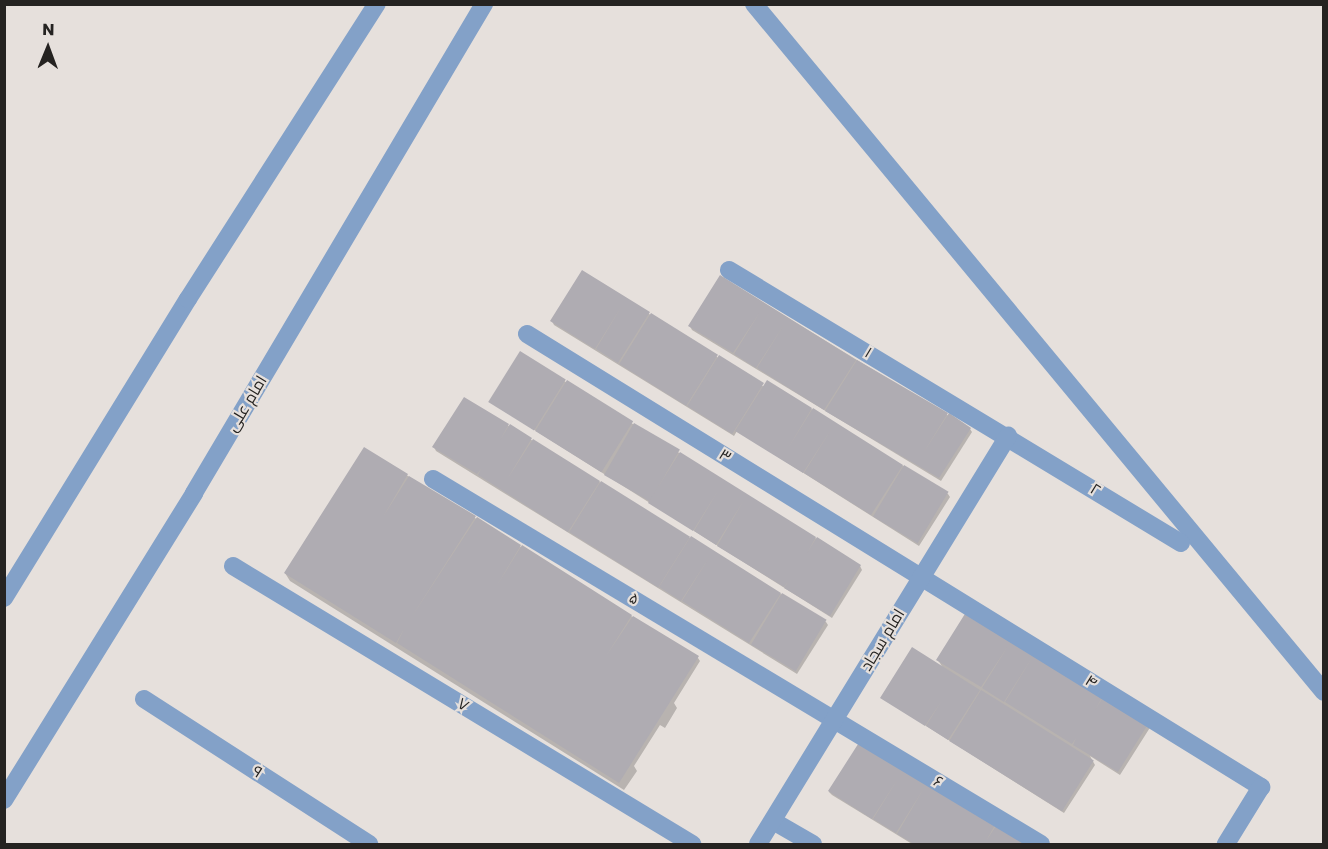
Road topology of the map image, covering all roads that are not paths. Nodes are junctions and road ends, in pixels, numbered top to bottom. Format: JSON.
{"nodes":[{"id":1,"x":377,"y":4,"type":"edge"},
{"id":2,"x":484,"y":4,"type":"edge"},
{"id":3,"x":754,"y":4,"type":"edge"},
{"id":4,"x":729,"y":270,"type":"dead end"},
{"id":5,"x":527,"y":334,"type":"dead end"},
{"id":6,"x":1008,"y":436,"type":"junction"},
{"id":7,"x":432,"y":478,"type":"dead end"},
{"id":8,"x":1181,"y":543,"type":"dead end"},
{"id":9,"x":233,"y":566,"type":"dead end"},
{"id":10,"x":922,"y":577,"type":"junction"},
{"id":11,"x":4,"y":598,"type":"edge"},
{"id":12,"x":1323,"y":692,"type":"edge"},
{"id":13,"x":144,"y":699,"type":"dead end"},
{"id":14,"x":835,"y":719,"type":"junction"},
{"id":15,"x":4,"y":800,"type":"edge"},
{"id":16,"x":773,"y":821,"type":"junction"},
{"id":17,"x":369,"y":844,"type":"edge"},
{"id":18,"x":692,"y":844,"type":"edge"},
{"id":19,"x":758,"y":844,"type":"edge"},
{"id":20,"x":813,"y":844,"type":"edge"},
{"id":21,"x":1041,"y":844,"type":"edge"},
{"id":22,"x":1226,"y":844,"type":"edge"}],
"edges":[{"from":1,"to":11,"type":"street"},
{"from":2,"to":15,"type":"street","name":"امام علی"},
{"from":3,"to":12,"type":"street"},
{"from":4,"to":6,"type":"street","name":"۱"},
{"from":5,"to":10,"type":"street","name":"۳"},
{"from":6,"to":8,"type":"street","name":"۲"},
{"from":6,"to":10,"type":"street","name":"امام سجاد"},
{"from":7,"to":14,"type":"street","name":"۵"},
{"from":9,"to":18,"type":"street","name":"۷"},
{"from":10,"to":14,"type":"street","name":"امام سجاد"},
{"from":10,"to":22,"type":"street","name":"۴"},
{"from":13,"to":17,"type":"street","name":"۹"},
{"from":14,"to":16,"type":"street","name":"امام سجاد"},
{"from":14,"to":21,"type":"street","name":"۶"},
{"from":16,"to":19,"type":"street","name":"امام سجاد"},
{"from":16,"to":20,"type":"street"}]}
